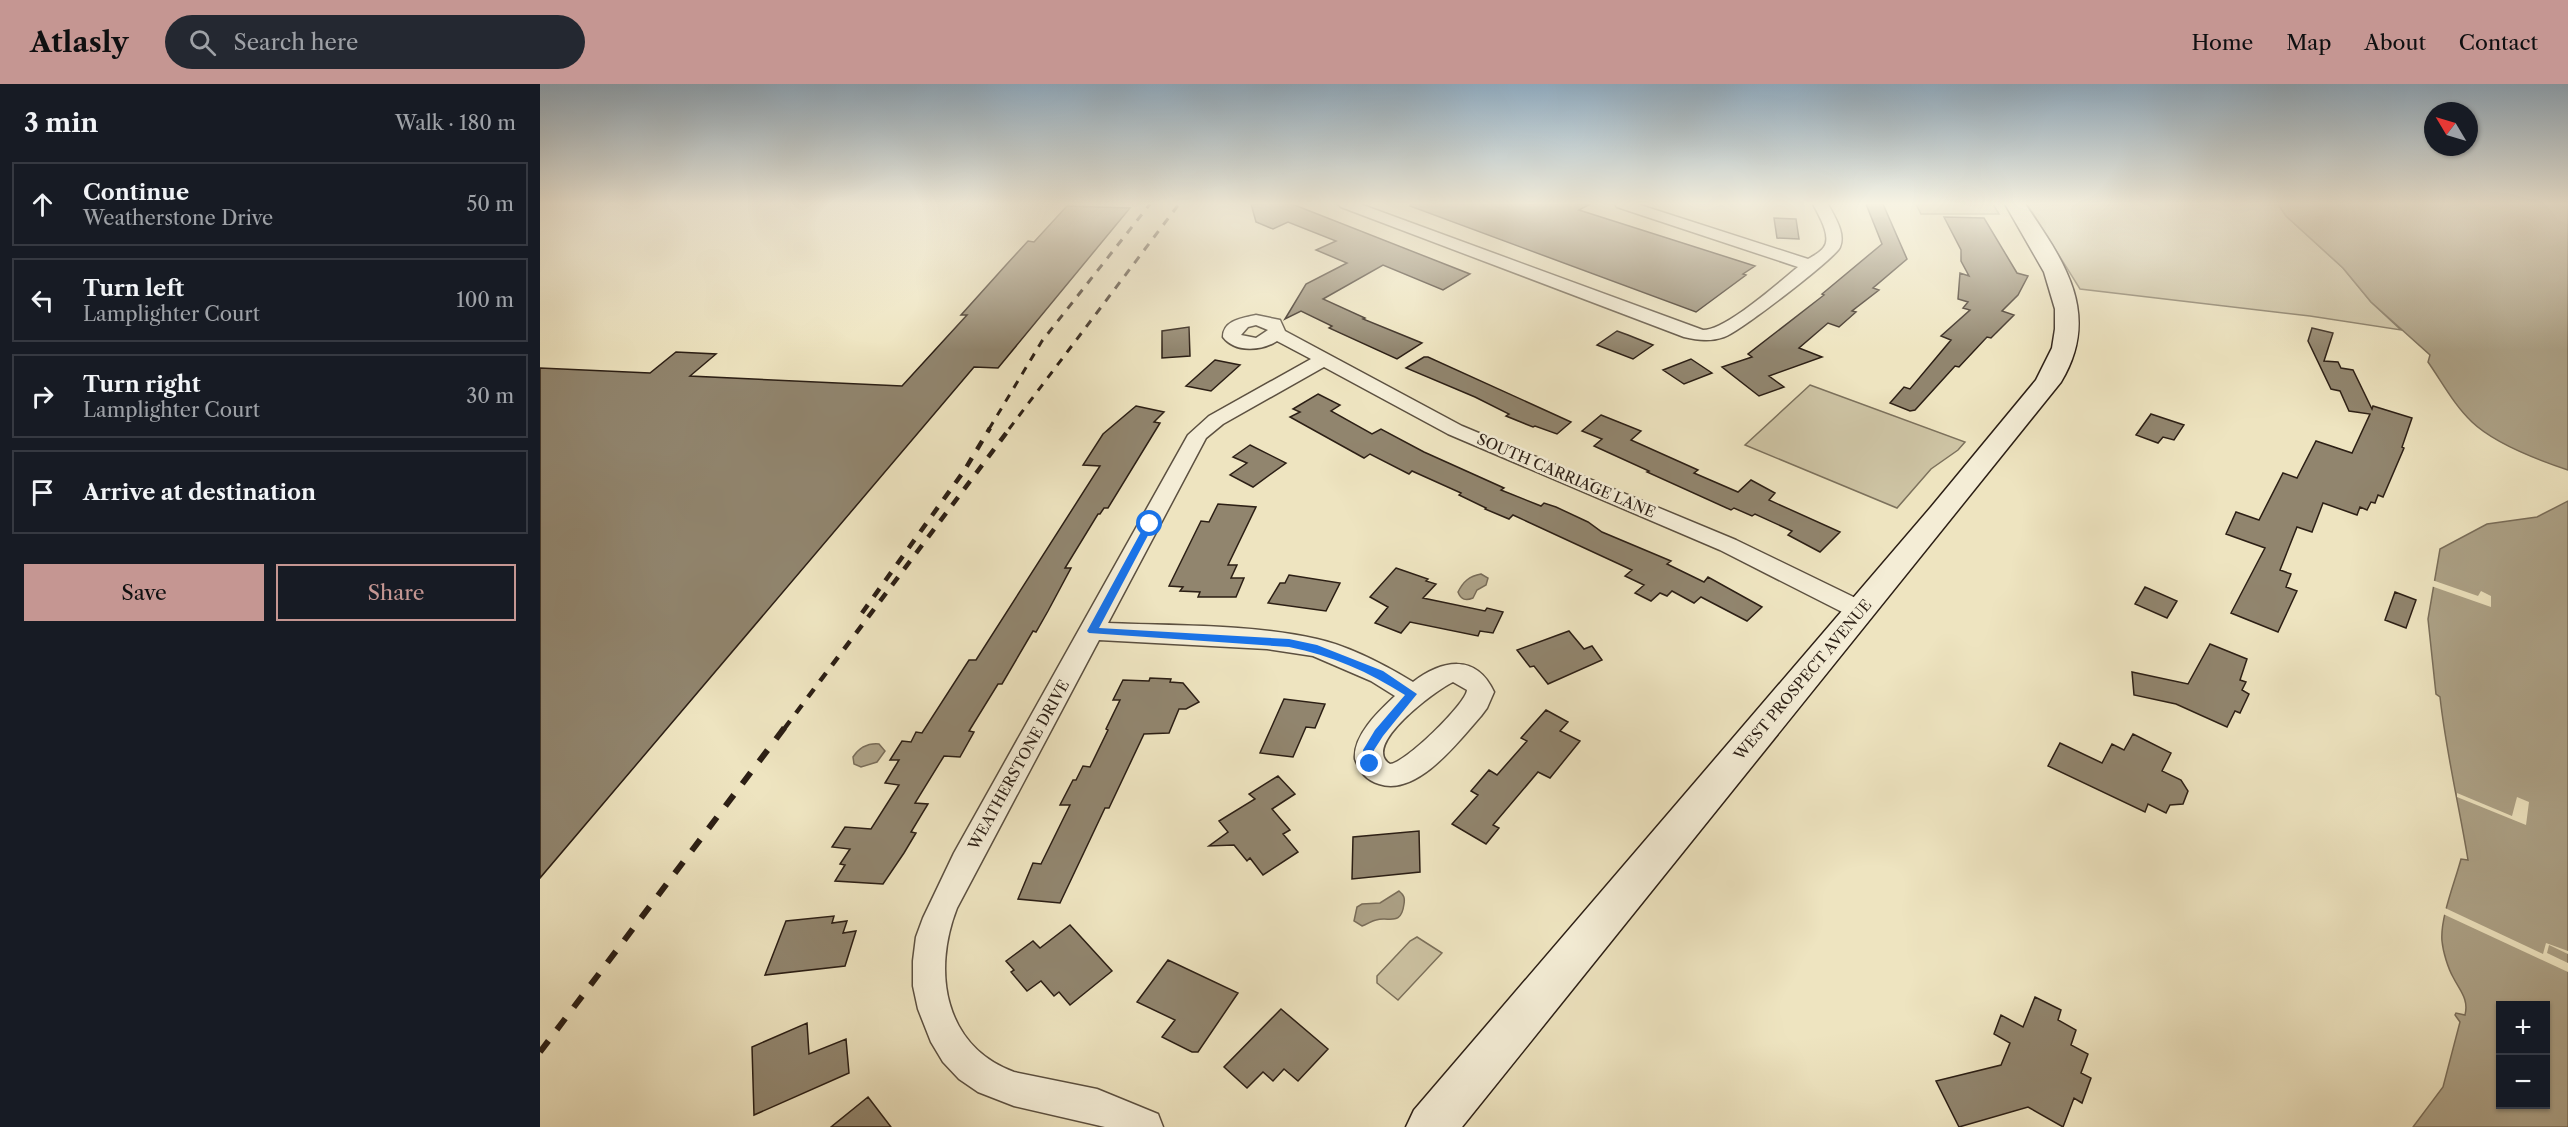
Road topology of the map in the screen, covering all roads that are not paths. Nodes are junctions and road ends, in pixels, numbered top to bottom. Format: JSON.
{"nodes":[{"id":1,"x":1476,"y":253,"type":"edge"},
{"id":2,"x":1771,"y":253,"type":"edge"},
{"id":3,"x":1828,"y":253,"type":"edge"},
{"id":4,"x":2044,"y":253,"type":"edge"},
{"id":5,"x":1812,"y":266,"type":"junction"},
{"id":6,"x":1276,"y":334,"type":"dead end"},
{"id":7,"x":1323,"y":359,"type":"junction"},
{"id":8,"x":1861,"y":610,"type":"junction"},
{"id":9,"x":1092,"y":631,"type":"junction"},
{"id":10,"x":1412,"y":694,"type":"dead end"},
{"id":11,"x":1145,"y":1127,"type":"edge"},
{"id":12,"x":1431,"y":1127,"type":"edge"}],
"edges":[{"from":1,"to":5,"type":"street"},
{"from":2,"to":5,"type":"street"},
{"from":3,"to":5,"type":"street"},
{"from":4,"to":8,"type":"main road","name":"WEST PROSPECT AVENUE"},
{"from":6,"to":7,"type":"street","name":"SOUTH CARRIAGE LANE"},
{"from":7,"to":8,"type":"street","name":"SOUTH CARRIAGE LANE"},
{"from":7,"to":9,"type":"street","name":"WEATHERSTONE DRIVE"},
{"from":8,"to":12,"type":"main road","name":"WEST PROSPECT AVENUE"},
{"from":9,"to":10,"type":"street"},
{"from":9,"to":11,"type":"street","name":"WEATHERSTONE DRIVE"}]}
